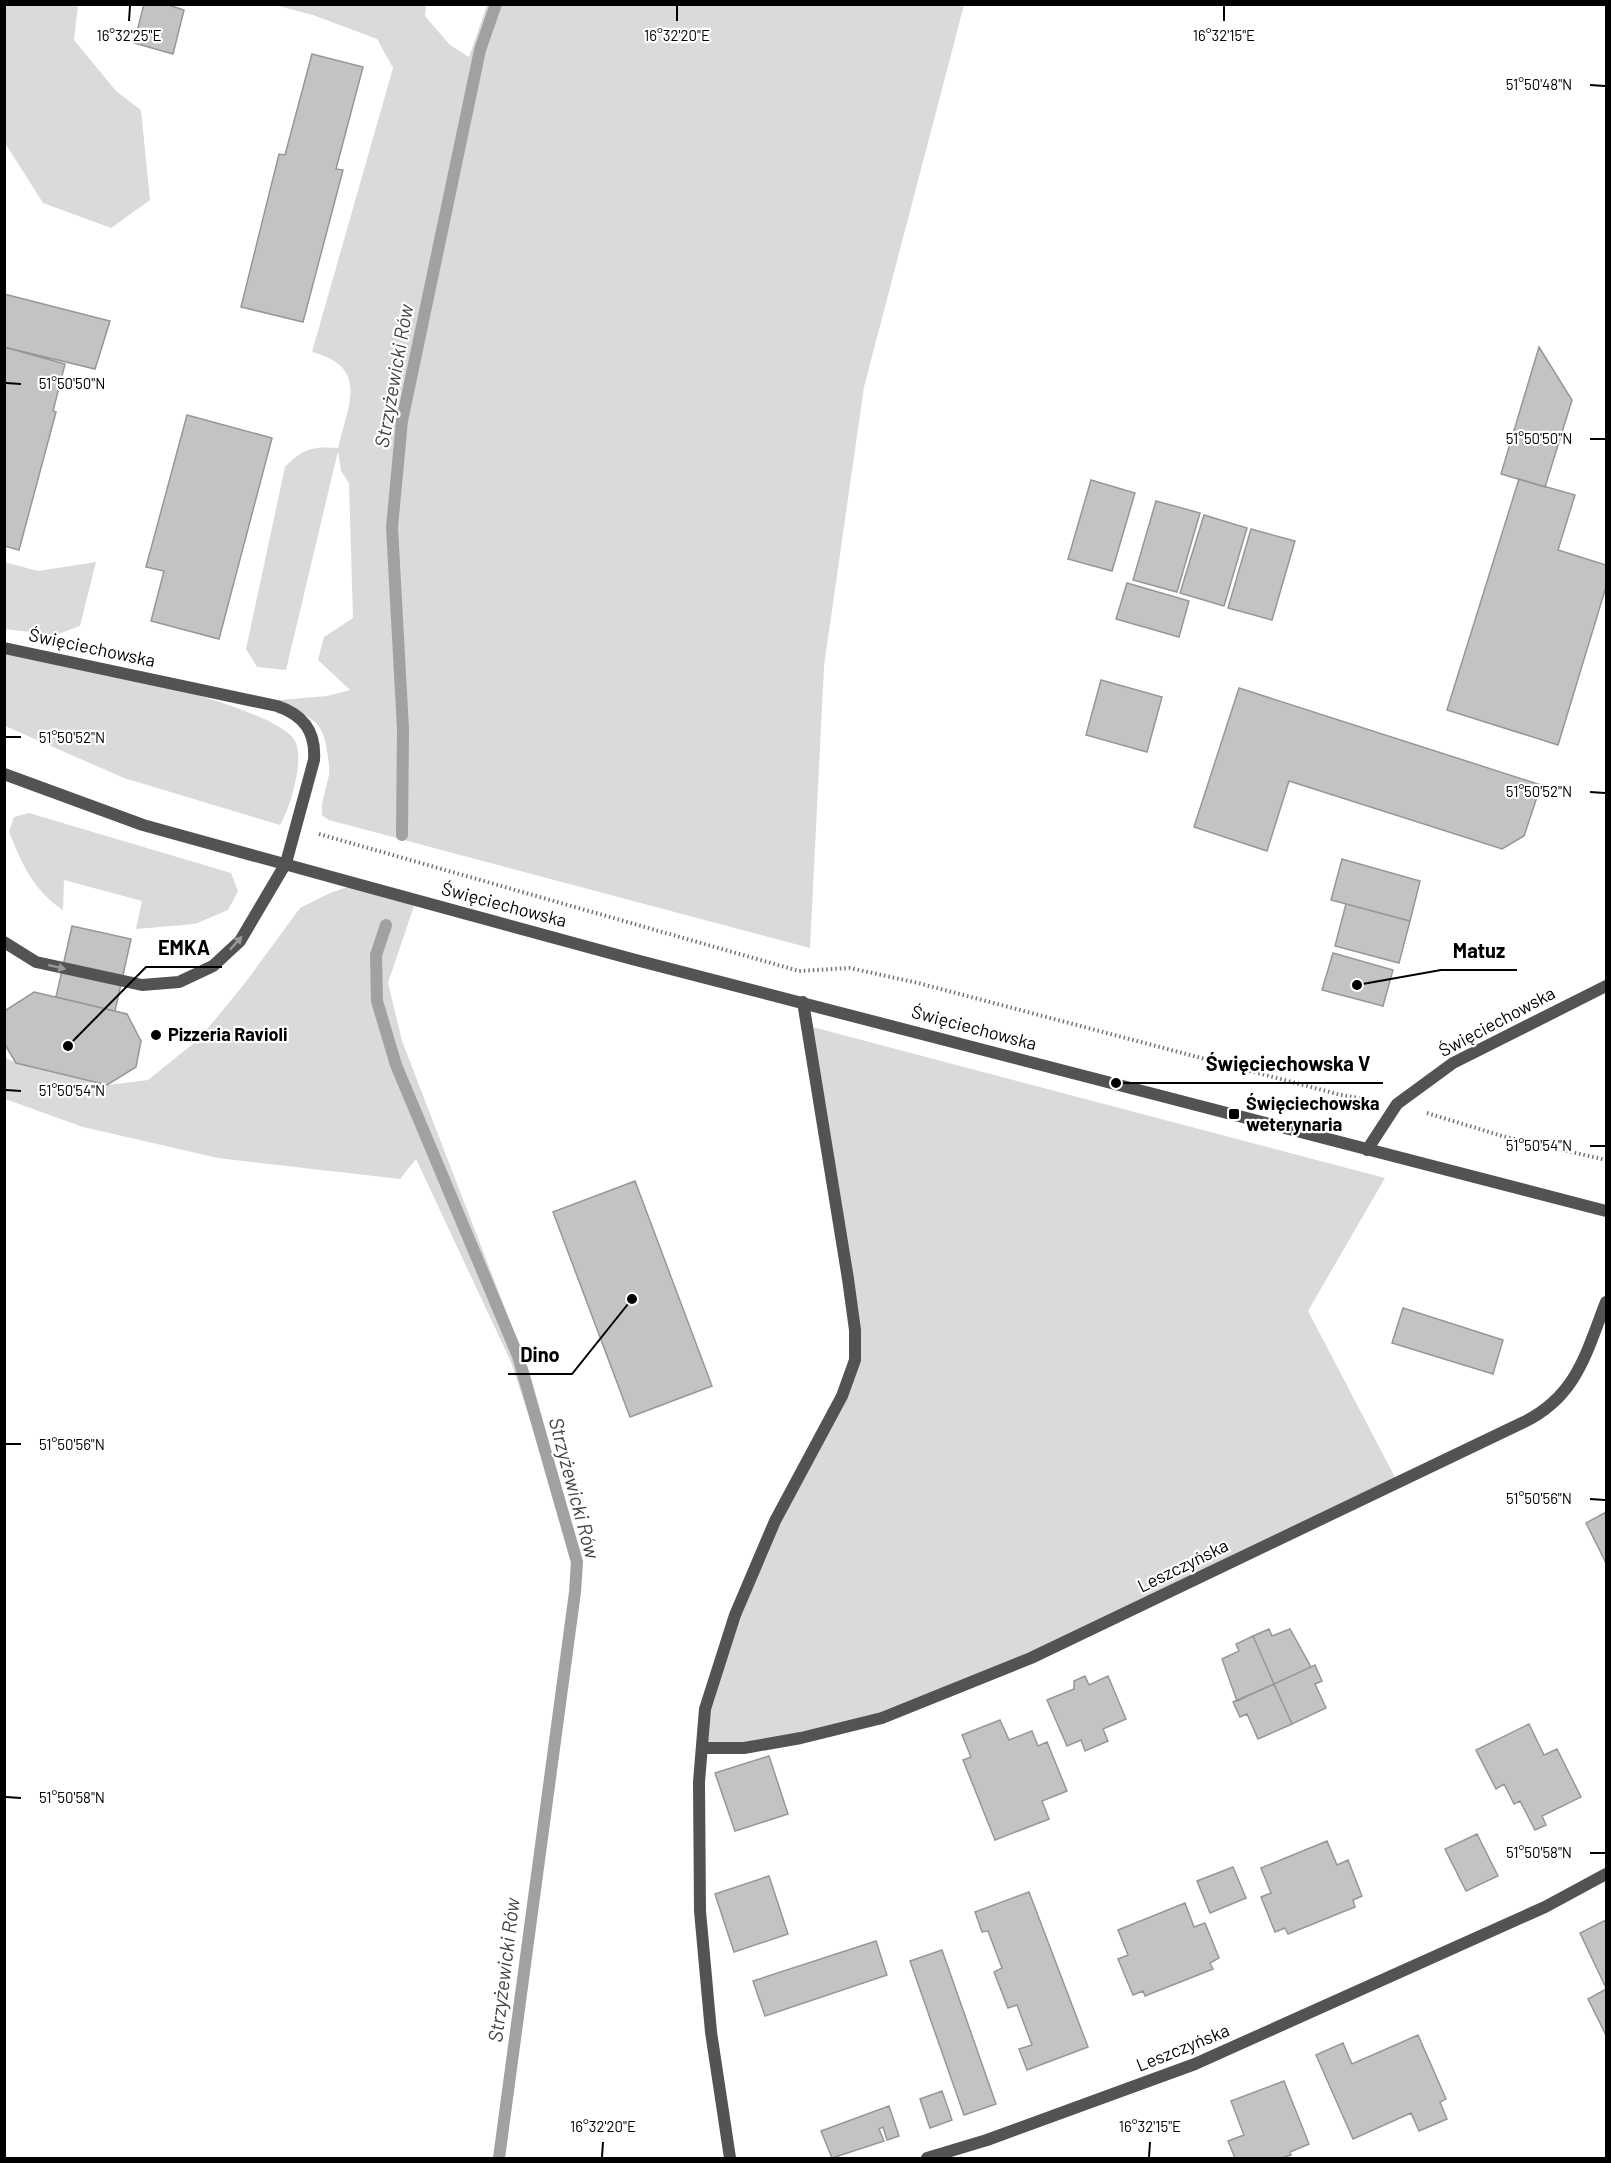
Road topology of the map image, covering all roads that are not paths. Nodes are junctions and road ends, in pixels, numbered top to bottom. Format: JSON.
{"nodes":[{"id":1,"x":4,"y":648,"type":"edge"},
{"id":2,"x":4,"y":774,"type":"edge"},
{"id":3,"x":286,"y":863,"type":"junction"},
{"id":4,"x":4,"y":942,"type":"edge"},
{"id":5,"x":1606,"y":986,"type":"edge"},
{"id":6,"x":803,"y":1002,"type":"junction"},
{"id":7,"x":1367,"y":1150,"type":"junction"},
{"id":8,"x":1606,"y":1211,"type":"edge"},
{"id":9,"x":1606,"y":1302,"type":"edge"},
{"id":10,"x":702,"y":1748,"type":"junction"},
{"id":11,"x":1606,"y":1874,"type":"edge"},
{"id":12,"x":730,"y":2158,"type":"edge"},
{"id":13,"x":927,"y":2158,"type":"edge"}],
"edges":[{"from":1,"to":3,"type":"street","name":"Święciechowska"},
{"from":2,"to":3,"type":"street","name":"Święciechowska"},
{"from":4,"to":3,"type":"street","one_way":true},
{"from":3,"to":6,"type":"street","name":"Święciechowska"},
{"from":5,"to":7,"type":"street","name":"Święciechowska"},
{"from":6,"to":7,"type":"street","name":"Święciechowska"},
{"from":6,"to":10,"type":"street"},
{"from":7,"to":8,"type":"street"},
{"from":9,"to":10,"type":"street","name":"Leszczyńska"},
{"from":10,"to":12,"type":"street"},
{"from":11,"to":13,"type":"street","name":"Leszczyńska"}]}
